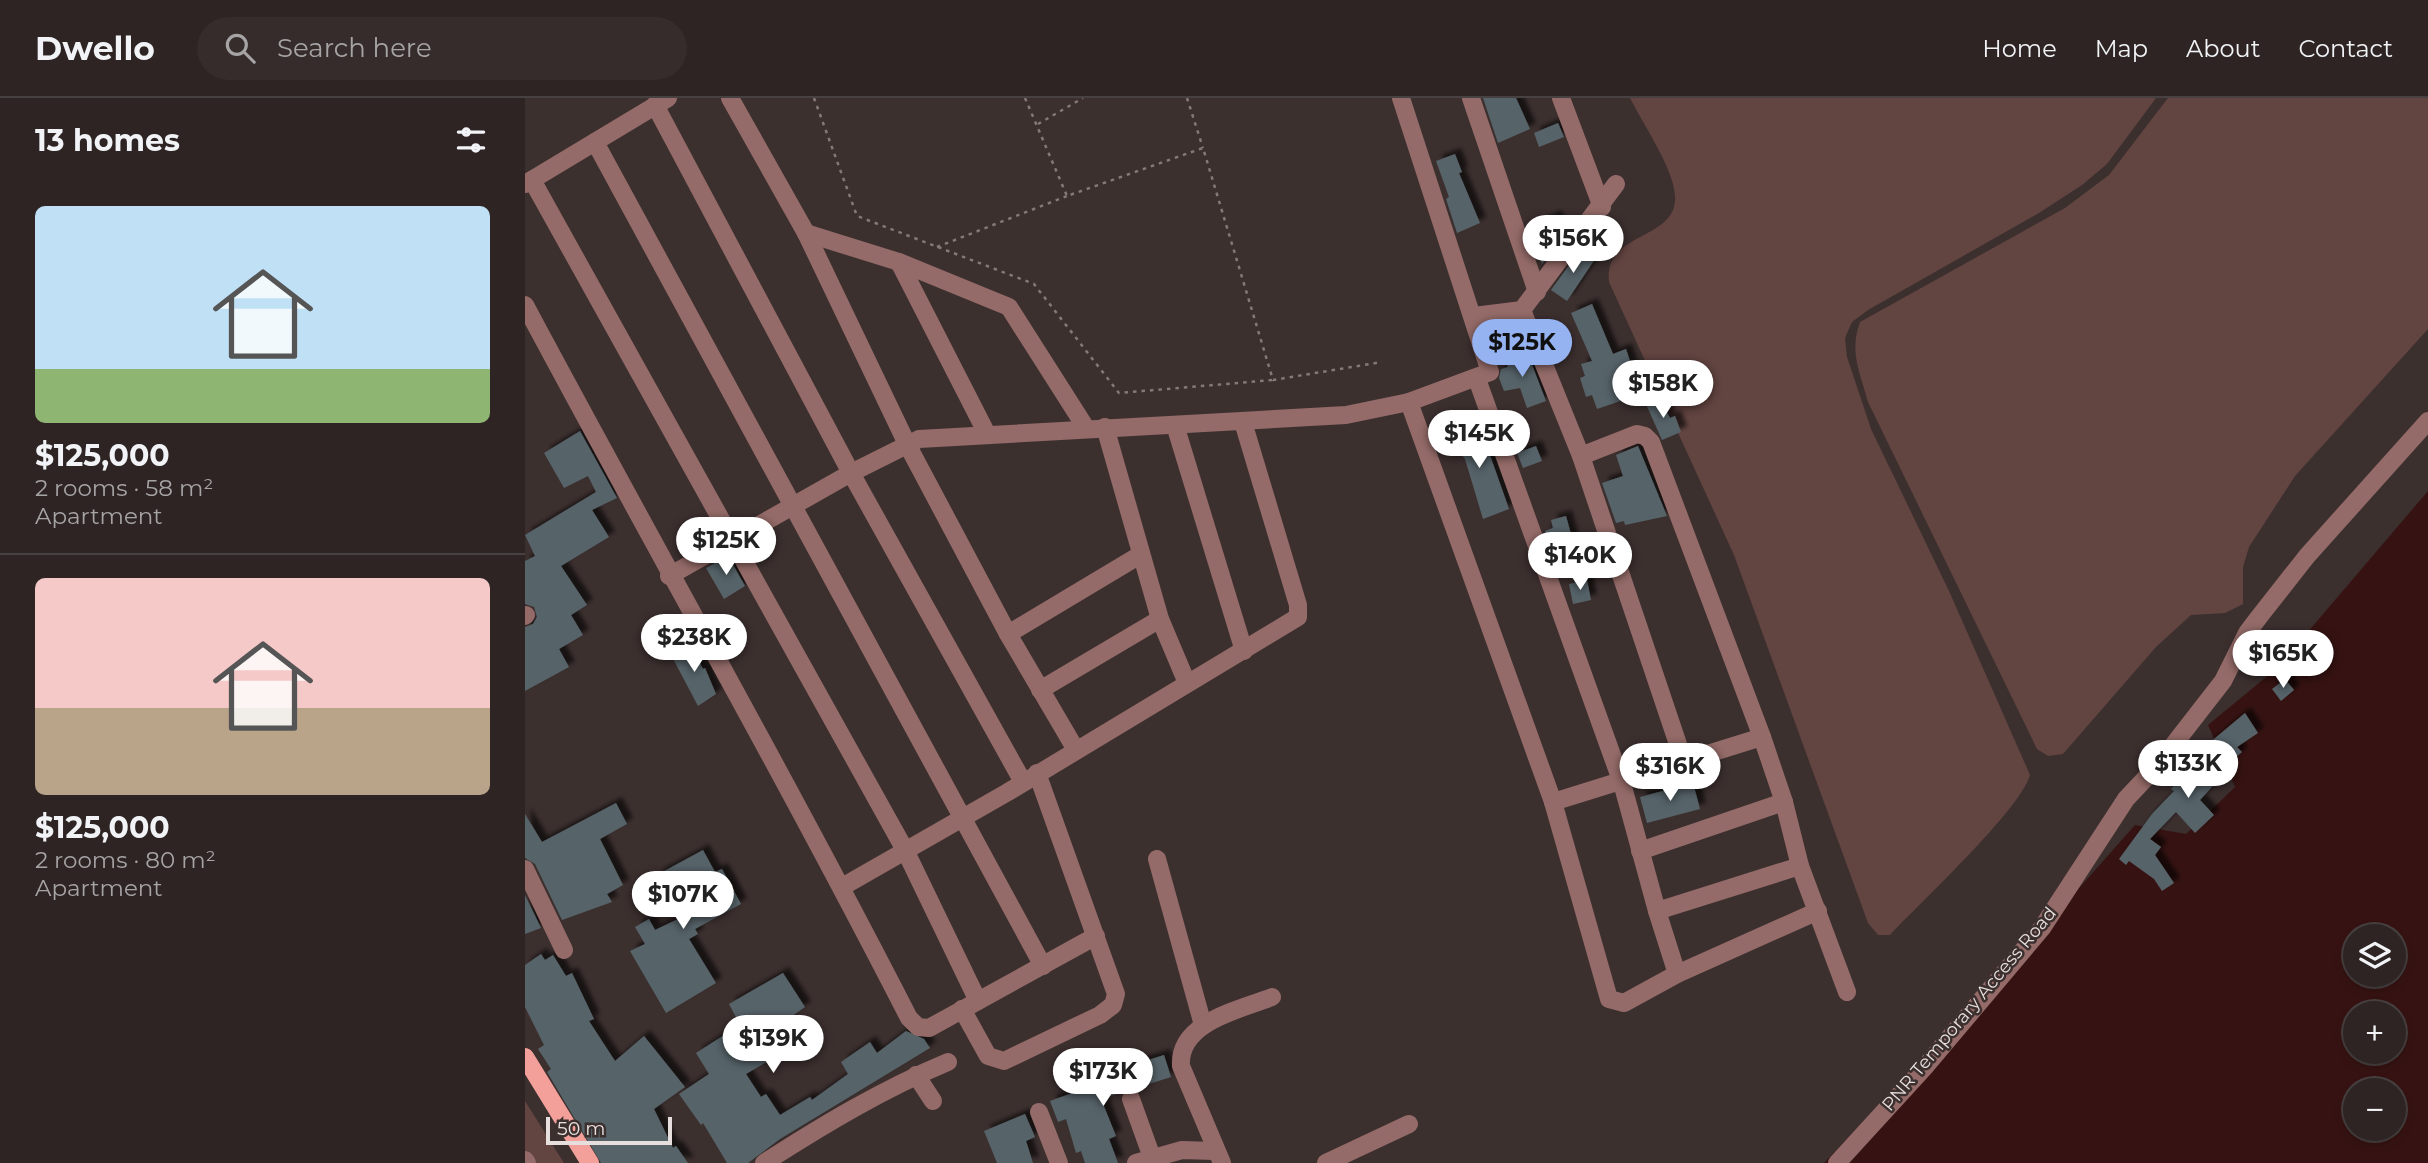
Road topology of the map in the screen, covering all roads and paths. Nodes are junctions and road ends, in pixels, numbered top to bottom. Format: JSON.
{"nodes":[{"id":1,"x":730,"y":98,"type":"edge"},
{"id":2,"x":814,"y":98,"type":"edge"},
{"id":3,"x":1025,"y":98,"type":"edge"},
{"id":4,"x":1083,"y":98,"type":"edge"},
{"id":5,"x":1187,"y":98,"type":"edge"},
{"id":6,"x":1401,"y":98,"type":"edge"},
{"id":7,"x":1471,"y":98,"type":"edge"},
{"id":8,"x":1560,"y":98,"type":"edge"},
{"id":9,"x":662,"y":102,"type":"edge"},
{"id":10,"x":1038,"y":124,"type":"junction"},
{"id":11,"x":595,"y":142,"type":"junction"},
{"id":12,"x":1203,"y":148,"type":"junction"},
{"id":13,"x":528,"y":182,"type":"edge"},
{"id":14,"x":1616,"y":184,"type":"dead end"},
{"id":15,"x":1067,"y":196,"type":"junction"},
{"id":16,"x":1602,"y":207,"type":"junction"},
{"id":17,"x":806,"y":233,"type":"junction"},
{"id":18,"x":937,"y":247,"type":"junction"},
{"id":19,"x":899,"y":262,"type":"junction"},
{"id":20,"x":1538,"y":292,"type":"junction"},
{"id":21,"x":525,"y":305,"type":"edge"},
{"id":22,"x":1522,"y":310,"type":"junction"},
{"id":23,"x":1474,"y":316,"type":"junction"},
{"id":24,"x":1382,"y":362,"type":"dead end"},
{"id":25,"x":1477,"y":379,"type":"junction"},
{"id":26,"x":1273,"y":380,"type":"junction"},
{"id":27,"x":1409,"y":402,"type":"junction"},
{"id":28,"x":2428,"y":421,"type":"edge"},
{"id":29,"x":1243,"y":422,"type":"junction"},
{"id":30,"x":1175,"y":425,"type":"junction"},
{"id":31,"x":1105,"y":427,"type":"junction"},
{"id":32,"x":1086,"y":428,"type":"junction"},
{"id":33,"x":986,"y":434,"type":"junction"},
{"id":34,"x":908,"y":444,"type":"junction"},
{"id":35,"x":1581,"y":456,"type":"junction"},
{"id":36,"x":851,"y":473,"type":"junction"},
{"id":37,"x":793,"y":507,"type":"junction"},
{"id":38,"x":733,"y":540,"type":"junction"},
{"id":39,"x":1140,"y":555,"type":"junction"},
{"id":40,"x":669,"y":576,"type":"junction"},
{"id":41,"x":1160,"y":619,"type":"junction"},
{"id":42,"x":1008,"y":634,"type":"junction"},
{"id":43,"x":1244,"y":651,"type":"junction"},
{"id":44,"x":1187,"y":683,"type":"junction"},
{"id":45,"x":1040,"y":691,"type":"junction"},
{"id":46,"x":1762,"y":737,"type":"junction"},
{"id":47,"x":1076,"y":750,"type":"junction"},
{"id":48,"x":1683,"y":762,"type":"junction"},
{"id":49,"x":1030,"y":778,"type":"junction"},
{"id":50,"x":1622,"y":783,"type":"junction"},
{"id":51,"x":1553,"y":802,"type":"junction"},
{"id":52,"x":1784,"y":802,"type":"junction"},
{"id":53,"x":961,"y":818,"type":"junction"},
{"id":54,"x":905,"y":850,"type":"junction"},
{"id":55,"x":1640,"y":851,"type":"junction"},
{"id":56,"x":1157,"y":859,"type":"dead end"},
{"id":57,"x":1800,"y":866,"type":"junction"},
{"id":58,"x":525,"y":869,"type":"edge"},
{"id":59,"x":842,"y":887,"type":"junction"},
{"id":60,"x":1657,"y":911,"type":"junction"},
{"id":61,"x":1818,"y":911,"type":"junction"},
{"id":62,"x":1096,"y":936,"type":"junction"},
{"id":63,"x":564,"y":950,"type":"dead end"},
{"id":64,"x":1043,"y":966,"type":"junction"},
{"id":65,"x":1678,"y":974,"type":"junction"},
{"id":66,"x":1847,"y":992,"type":"dead end"},
{"id":67,"x":1272,"y":997,"type":"dead end"},
{"id":68,"x":970,"y":1005,"type":"junction"},
{"id":69,"x":1203,"y":1026,"type":"junction"},
{"id":70,"x":525,"y":1056,"type":"edge"},
{"id":71,"x":949,"y":1062,"type":"dead end"},
{"id":72,"x":916,"y":1075,"type":"junction"},
{"id":73,"x":1131,"y":1099,"type":"dead end"},
{"id":74,"x":933,"y":1101,"type":"dead end"},
{"id":75,"x":1039,"y":1112,"type":"dead end"},
{"id":76,"x":1409,"y":1124,"type":"dead end"},
{"id":77,"x":1218,"y":1157,"type":"edge"},
{"id":78,"x":1148,"y":1161,"type":"edge"},
{"id":79,"x":590,"y":1163,"type":"edge"},
{"id":80,"x":764,"y":1163,"type":"edge"},
{"id":81,"x":1059,"y":1163,"type":"edge"},
{"id":82,"x":1326,"y":1163,"type":"edge"},
{"id":83,"x":1837,"y":1163,"type":"edge"}],
"edges":[{"from":1,"to":17,"type":"street"},
{"from":2,"to":18,"type":"path"},
{"from":3,"to":10,"type":"path"},
{"from":4,"to":10,"type":"path"},
{"from":5,"to":12,"type":"path"},
{"from":6,"to":23,"type":"street"},
{"from":7,"to":20,"type":"street"},
{"from":8,"to":16,"type":"street"},
{"from":9,"to":11,"type":"street"},
{"from":9,"to":36,"type":"street"},
{"from":10,"to":15,"type":"path"},
{"from":11,"to":13,"type":"street"},
{"from":11,"to":37,"type":"street"},
{"from":12,"to":15,"type":"path"},
{"from":12,"to":26,"type":"path"},
{"from":13,"to":38,"type":"street"},
{"from":14,"to":16,"type":"street"},
{"from":15,"to":18,"type":"path"},
{"from":16,"to":20,"type":"street"},
{"from":17,"to":19,"type":"street"},
{"from":17,"to":34,"type":"street"},
{"from":18,"to":26,"type":"path"},
{"from":19,"to":32,"type":"street"},
{"from":19,"to":33,"type":"street"},
{"from":20,"to":22,"type":"street"},
{"from":21,"to":40,"type":"street"},
{"from":22,"to":23,"type":"street"},
{"from":22,"to":35,"type":"street"},
{"from":23,"to":25,"type":"street"},
{"from":24,"to":26,"type":"path"},
{"from":25,"to":27,"type":"street"},
{"from":25,"to":50,"type":"street"},
{"from":27,"to":29,"type":"street"},
{"from":27,"to":51,"type":"street"},
{"from":28,"to":83,"type":"street","name":"PNR Temporary Access Road"},
{"from":29,"to":30,"type":"street"},
{"from":29,"to":43,"type":"street"},
{"from":30,"to":31,"type":"street"},
{"from":30,"to":43,"type":"street"},
{"from":31,"to":32,"type":"street"},
{"from":31,"to":39,"type":"street"},
{"from":32,"to":33,"type":"street"},
{"from":33,"to":34,"type":"street"},
{"from":34,"to":36,"type":"street"},
{"from":34,"to":42,"type":"street"},
{"from":35,"to":46,"type":"street"},
{"from":35,"to":48,"type":"street"},
{"from":36,"to":37,"type":"street"},
{"from":36,"to":49,"type":"street"},
{"from":37,"to":38,"type":"street"},
{"from":37,"to":53,"type":"street"},
{"from":38,"to":40,"type":"street"},
{"from":38,"to":54,"type":"street"},
{"from":39,"to":41,"type":"street"},
{"from":39,"to":42,"type":"street"},
{"from":40,"to":59,"type":"street"},
{"from":41,"to":44,"type":"street"},
{"from":41,"to":45,"type":"street"},
{"from":42,"to":45,"type":"street"},
{"from":43,"to":44,"type":"street"},
{"from":44,"to":47,"type":"street"},
{"from":45,"to":47,"type":"street"},
{"from":46,"to":48,"type":"street"},
{"from":46,"to":52,"type":"street"},
{"from":47,"to":49,"type":"street"},
{"from":48,"to":50,"type":"street"},
{"from":49,"to":53,"type":"street"},
{"from":49,"to":62,"type":"street"},
{"from":50,"to":51,"type":"street"},
{"from":50,"to":55,"type":"street"},
{"from":51,"to":65,"type":"street"},
{"from":52,"to":55,"type":"street"},
{"from":52,"to":57,"type":"street"},
{"from":53,"to":54,"type":"street"},
{"from":53,"to":64,"type":"street"},
{"from":54,"to":59,"type":"street"},
{"from":54,"to":68,"type":"street"},
{"from":55,"to":60,"type":"street"},
{"from":56,"to":69,"type":"street"},
{"from":57,"to":60,"type":"street"},
{"from":57,"to":61,"type":"street"},
{"from":58,"to":63,"type":"street"},
{"from":59,"to":68,"type":"street"},
{"from":60,"to":65,"type":"street"},
{"from":61,"to":65,"type":"street"},
{"from":61,"to":66,"type":"street"},
{"from":62,"to":64,"type":"street"},
{"from":62,"to":68,"type":"street"},
{"from":64,"to":68,"type":"street"},
{"from":67,"to":69,"type":"street"},
{"from":69,"to":77,"type":"street"},
{"from":70,"to":79,"type":"main road"},
{"from":71,"to":72,"type":"street"},
{"from":72,"to":74,"type":"street"},
{"from":72,"to":80,"type":"street"},
{"from":73,"to":78,"type":"street"},
{"from":75,"to":81,"type":"street"},
{"from":76,"to":82,"type":"street"},
{"from":77,"to":78,"type":"street"}]}
